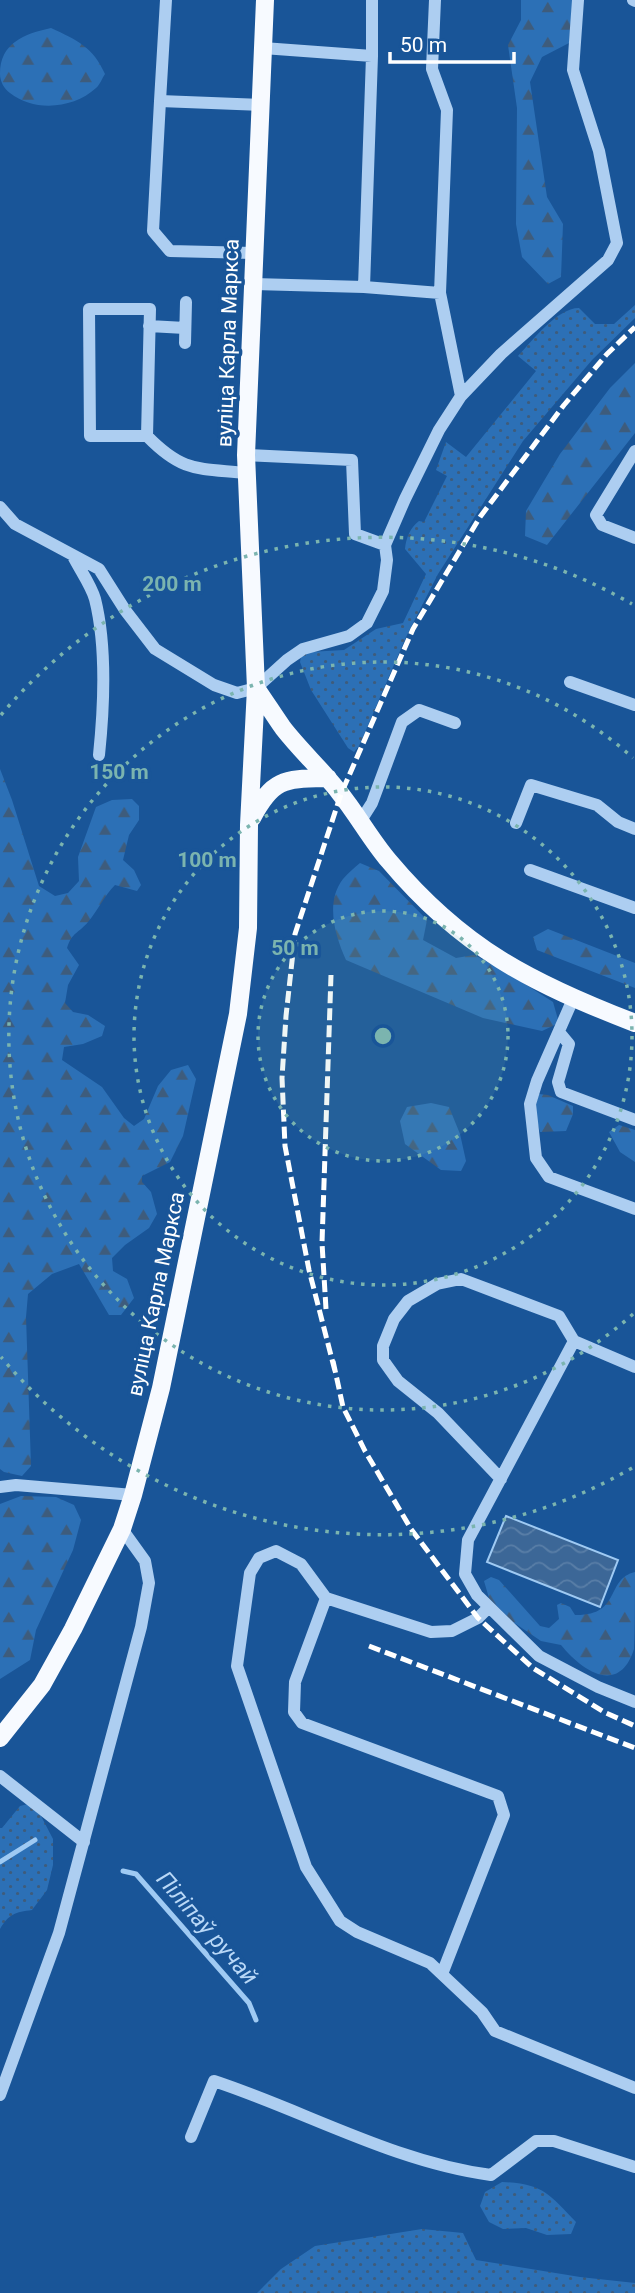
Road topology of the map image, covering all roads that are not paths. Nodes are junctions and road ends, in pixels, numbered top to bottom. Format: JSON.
{"nodes":[{"id":1,"x":166,"y":0,"type":"edge"},
{"id":2,"x":265,"y":0,"type":"edge"},
{"id":3,"x":372,"y":0,"type":"edge"},
{"id":4,"x":435,"y":0,"type":"edge"},
{"id":5,"x":578,"y":0,"type":"edge"},
{"id":6,"x":263,"y":48,"type":"junction"},
{"id":7,"x":372,"y":56,"type":"junction"},
{"id":8,"x":160,"y":101,"type":"junction"},
{"id":9,"x":262,"y":105,"type":"junction"},
{"id":10,"x":253,"y":253,"type":"junction"},
{"id":11,"x":253,"y":284,"type":"junction"},
{"id":12,"x":364,"y":288,"type":"junction"},
{"id":13,"x":440,"y":293,"type":"junction"},
{"id":14,"x":186,"y":302,"type":"dead end"},
{"id":15,"x":149,"y":326,"type":"junction"},
{"id":16,"x":185,"y":328,"type":"junction"},
{"id":17,"x":185,"y":343,"type":"dead end"},
{"id":18,"x":461,"y":396,"type":"junction"},
{"id":19,"x":147,"y":436,"type":"junction"},
{"id":20,"x":635,"y":451,"type":"edge"},
{"id":21,"x":246,"y":464,"type":"junction"},
{"id":22,"x":0,"y":507,"type":"edge"},
{"id":23,"x":0,"y":522,"type":"edge"},
{"id":24,"x":15,"y":524,"type":"junction"},
{"id":25,"x":635,"y":538,"type":"edge"},
{"id":26,"x":385,"y":545,"type":"junction"},
{"id":27,"x":73,"y":556,"type":"junction"},
{"id":28,"x":570,"y":682,"type":"dead end"},
{"id":29,"x":256,"y":688,"type":"junction"},
{"id":30,"x":635,"y":705,"type":"edge"},
{"id":31,"x":455,"y":723,"type":"dead end"},
{"id":32,"x":99,"y":755,"type":"dead end"},
{"id":33,"x":328,"y":778,"type":"junction"},
{"id":34,"x":360,"y":822,"type":"junction"},
{"id":35,"x":516,"y":823,"type":"dead end"},
{"id":36,"x":248,"y":825,"type":"junction"},
{"id":37,"x":635,"y":829,"type":"edge"},
{"id":38,"x":530,"y":870,"type":"dead end"},
{"id":39,"x":635,"y":908,"type":"edge"},
{"id":40,"x":573,"y":999,"type":"junction"},
{"id":41,"x":635,"y":1023,"type":"edge"},
{"id":42,"x":559,"y":1032,"type":"junction"},
{"id":43,"x":635,"y":1120,"type":"edge"},
{"id":44,"x":635,"y":1209,"type":"edge"},
{"id":45,"x":574,"y":1341,"type":"junction"},
{"id":46,"x":635,"y":1367,"type":"edge"},
{"id":47,"x":501,"y":1479,"type":"junction"},
{"id":48,"x":0,"y":1487,"type":"edge"},
{"id":49,"x":134,"y":1495,"type":"junction"},
{"id":50,"x":122,"y":1529,"type":"junction"},
{"id":51,"x":326,"y":1598,"type":"junction"},
{"id":52,"x":489,"y":1607,"type":"junction"},
{"id":53,"x":635,"y":1702,"type":"edge"},
{"id":54,"x":0,"y":1738,"type":"edge"},
{"id":55,"x":0,"y":1776,"type":"edge"},
{"id":56,"x":84,"y":1842,"type":"junction"},
{"id":57,"x":442,"y":1974,"type":"junction"},
{"id":58,"x":635,"y":2088,"type":"edge"},
{"id":59,"x":0,"y":2095,"type":"edge"},
{"id":60,"x":191,"y":2137,"type":"dead end"},
{"id":61,"x":635,"y":2167,"type":"edge"}],
"edges":[{"from":1,"to":8,"type":"street"},
{"from":2,"to":6,"type":"main road","name":"вуліца Карла Маркса"},
{"from":3,"to":7,"type":"street"},
{"from":4,"to":13,"type":"street"},
{"from":5,"to":18,"type":"street"},
{"from":6,"to":7,"type":"street"},
{"from":6,"to":9,"type":"main road","name":"вуліца Карла Маркса"},
{"from":7,"to":12,"type":"street"},
{"from":8,"to":9,"type":"street"},
{"from":8,"to":10,"type":"street"},
{"from":9,"to":10,"type":"main road","name":"вуліца Карла Маркса"},
{"from":10,"to":11,"type":"main road","name":"вуліца Карла Маркса"},
{"from":11,"to":12,"type":"street"},
{"from":11,"to":21,"type":"main road","name":"вуліца Карла Маркса"},
{"from":12,"to":13,"type":"street"},
{"from":13,"to":18,"type":"street"},
{"from":14,"to":16,"type":"street"},
{"from":15,"to":16,"type":"street"},
{"from":15,"to":19,"type":"street"},
{"from":15,"to":19,"type":"street"},
{"from":16,"to":17,"type":"street"},
{"from":18,"to":26,"type":"street"},
{"from":19,"to":21,"type":"street"},
{"from":20,"to":25,"type":"street"},
{"from":21,"to":26,"type":"street"},
{"from":21,"to":29,"type":"main road","name":"вуліца Карла Маркса"},
{"from":22,"to":24,"type":"street"},
{"from":23,"to":24,"type":"street"},
{"from":24,"to":27,"type":"street"},
{"from":26,"to":29,"type":"street"},
{"from":27,"to":29,"type":"street"},
{"from":27,"to":32,"type":"street"},
{"from":28,"to":30,"type":"street"},
{"from":29,"to":33,"type":"main road"},
{"from":29,"to":36,"type":"main road","name":"вуліца Карла Маркса"},
{"from":31,"to":34,"type":"street"},
{"from":33,"to":34,"type":"main road"},
{"from":33,"to":36,"type":"main road","name":"вуліца Карла Маркса"},
{"from":34,"to":40,"type":"main road"},
{"from":35,"to":37,"type":"street"},
{"from":36,"to":49,"type":"main road","name":"вуліца Карла Маркса"},
{"from":38,"to":39,"type":"street"},
{"from":40,"to":41,"type":"main road"},
{"from":40,"to":42,"type":"street"},
{"from":42,"to":43,"type":"street"},
{"from":42,"to":44,"type":"street"},
{"from":45,"to":46,"type":"street"},
{"from":45,"to":47,"type":"street"},
{"from":45,"to":47,"type":"street"},
{"from":47,"to":52,"type":"street"},
{"from":48,"to":49,"type":"street"},
{"from":49,"to":50,"type":"main road","name":"вуліца Карла Маркса"},
{"from":50,"to":54,"type":"main road","name":"вуліца Карла Маркса"},
{"from":50,"to":56,"type":"street"},
{"from":51,"to":52,"type":"street"},
{"from":51,"to":57,"type":"street"},
{"from":51,"to":57,"type":"street"},
{"from":52,"to":53,"type":"street"},
{"from":55,"to":56,"type":"street"},
{"from":56,"to":59,"type":"street"},
{"from":57,"to":58,"type":"street"},
{"from":60,"to":61,"type":"street"}]}
